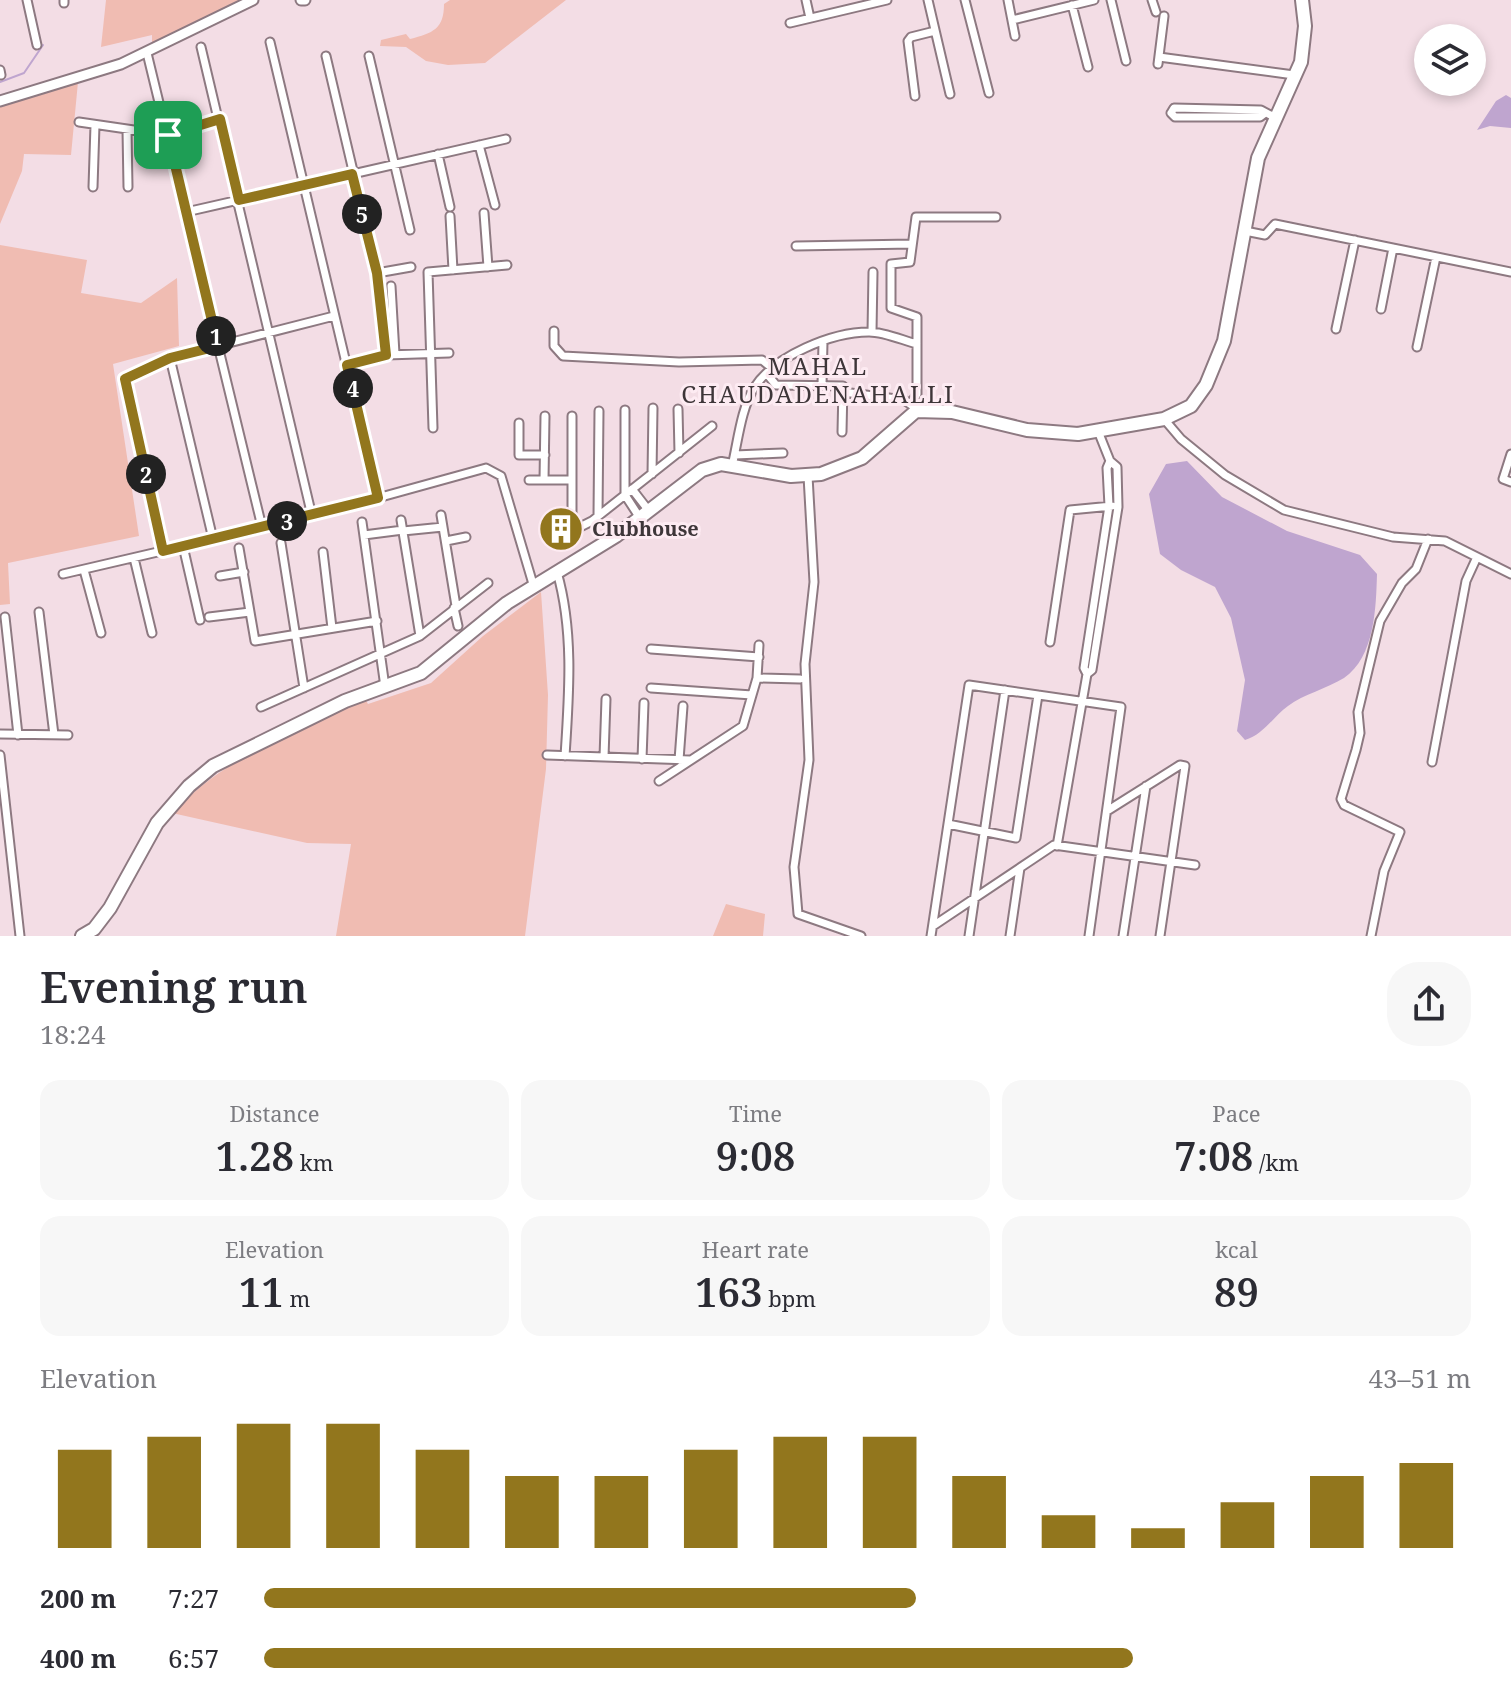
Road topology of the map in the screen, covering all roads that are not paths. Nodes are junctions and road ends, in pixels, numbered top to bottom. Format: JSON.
{"nodes":[{"id":1,"x":27,"y":0,"type":"edge"},
{"id":2,"x":253,"y":0,"type":"edge"},
{"id":3,"x":806,"y":0,"type":"edge"},
{"id":4,"x":847,"y":0,"type":"edge"},
{"id":5,"x":886,"y":0,"type":"edge"},
{"id":6,"x":928,"y":0,"type":"edge"},
{"id":7,"x":965,"y":0,"type":"edge"},
{"id":8,"x":1008,"y":0,"type":"edge"},
{"id":9,"x":1052,"y":0,"type":"edge"},
{"id":10,"x":1094,"y":0,"type":"edge"},
{"id":11,"x":1111,"y":0,"type":"edge"},
{"id":12,"x":1152,"y":0,"type":"edge"},
{"id":13,"x":1302,"y":0,"type":"edge"},
{"id":14,"x":1072,"y":5,"type":"junction"},
{"id":15,"x":849,"y":9,"type":"junction"},
{"id":16,"x":1054,"y":10,"type":"junction"},
{"id":17,"x":1156,"y":12,"type":"dead end"},
{"id":18,"x":1164,"y":16,"type":"dead end"},
{"id":19,"x":810,"y":18,"type":"junction"},
{"id":20,"x":1012,"y":20,"type":"junction"},
{"id":21,"x":790,"y":23,"type":"dead end"},
{"id":22,"x":935,"y":31,"type":"junction"},
{"id":23,"x":1015,"y":36,"type":"dead end"},
{"id":24,"x":270,"y":42,"type":"dead end"},
{"id":25,"x":37,"y":45,"type":"dead end"},
{"id":26,"x":201,"y":47,"type":"dead end"},
{"id":27,"x":147,"y":53,"type":"junction"},
{"id":28,"x":326,"y":56,"type":"dead end"},
{"id":29,"x":369,"y":56,"type":"dead end"},
{"id":30,"x":1126,"y":61,"type":"dead end"},
{"id":31,"x":1088,"y":67,"type":"dead end"},
{"id":32,"x":1294,"y":75,"type":"junction"},
{"id":33,"x":989,"y":93,"type":"dead end"},
{"id":34,"x":950,"y":94,"type":"dead end"},
{"id":35,"x":915,"y":96,"type":"dead end"},
{"id":36,"x":0,"y":101,"type":"edge"},
{"id":37,"x":1269,"y":115,"type":"junction"},
{"id":38,"x":220,"y":119,"type":"junction"},
{"id":39,"x":79,"y":122,"type":"dead end"},
{"id":40,"x":95,"y":125,"type":"junction"},
{"id":41,"x":127,"y":130,"type":"junction"},
{"id":42,"x":168,"y":135,"type":"junction"},
{"id":43,"x":506,"y":139,"type":"dead end"},
{"id":44,"x":479,"y":145,"type":"junction"},
{"id":45,"x":438,"y":154,"type":"junction"},
{"id":46,"x":396,"y":164,"type":"junction"},
{"id":47,"x":352,"y":174,"type":"junction"},
{"id":48,"x":302,"y":185,"type":"junction"},
{"id":49,"x":93,"y":187,"type":"dead end"},
{"id":50,"x":128,"y":187,"type":"dead end"},
{"id":51,"x":239,"y":200,"type":"junction"},
{"id":52,"x":495,"y":205,"type":"dead end"},
{"id":53,"x":186,"y":212,"type":"junction"},
{"id":54,"x":484,"y":213,"type":"dead end"},
{"id":55,"x":996,"y":217,"type":"dead end"},
{"id":56,"x":410,"y":230,"type":"dead end"},
{"id":57,"x":1245,"y":231,"type":"junction"},
{"id":58,"x":1355,"y":240,"type":"junction"},
{"id":59,"x":912,"y":244,"type":"junction"},
{"id":60,"x":796,"y":246,"type":"dead end"},
{"id":61,"x":1393,"y":248,"type":"junction"},
{"id":62,"x":1436,"y":257,"type":"junction"},
{"id":63,"x":507,"y":265,"type":"dead end"},
{"id":64,"x":411,"y":267,"type":"dead end"},
{"id":65,"x":488,"y":267,"type":"junction"},
{"id":66,"x":453,"y":270,"type":"junction"},
{"id":67,"x":873,"y":272,"type":"dead end"},
{"id":68,"x":1511,"y":272,"type":"edge"},
{"id":69,"x":377,"y":273,"type":"junction"},
{"id":70,"x":391,"y":286,"type":"dead end"},
{"id":71,"x":1381,"y":309,"type":"dead end"},
{"id":72,"x":334,"y":316,"type":"junction"},
{"id":73,"x":1336,"y":329,"type":"dead end"},
{"id":74,"x":554,"y":331,"type":"dead end"},
{"id":75,"x":271,"y":332,"type":"junction"},
{"id":76,"x":872,"y":332,"type":"junction"},
{"id":77,"x":823,"y":342,"type":"junction"},
{"id":78,"x":917,"y":344,"type":"junction"},
{"id":79,"x":218,"y":346,"type":"junction"},
{"id":80,"x":1417,"y":347,"type":"dead end"},
{"id":81,"x":449,"y":353,"type":"dead end"},
{"id":82,"x":395,"y":354,"type":"junction"},
{"id":83,"x":430,"y":354,"type":"junction"},
{"id":84,"x":386,"y":355,"type":"junction"},
{"id":85,"x":170,"y":358,"type":"junction"},
{"id":86,"x":347,"y":365,"type":"junction"},
{"id":87,"x":770,"y":371,"type":"junction"},
{"id":88,"x":822,"y":385,"type":"junction"},
{"id":89,"x":843,"y":392,"type":"junction"},
{"id":90,"x":914,"y":407,"type":"junction"},
{"id":91,"x":653,"y":408,"type":"dead end"},
{"id":92,"x":678,"y":409,"type":"dead end"},
{"id":93,"x":625,"y":410,"type":"dead end"},
{"id":94,"x":599,"y":411,"type":"dead end"},
{"id":95,"x":545,"y":416,"type":"dead end"},
{"id":96,"x":572,"y":416,"type":"dead end"},
{"id":97,"x":1164,"y":419,"type":"junction"},
{"id":98,"x":519,"y":423,"type":"dead end"},
{"id":99,"x":712,"y":426,"type":"dead end"},
{"id":100,"x":433,"y":428,"type":"dead end"},
{"id":101,"x":1098,"y":431,"type":"junction"},
{"id":102,"x":842,"y":432,"type":"dead end"},
{"id":103,"x":679,"y":453,"type":"junction"},
{"id":104,"x":783,"y":453,"type":"dead end"},
{"id":105,"x":1511,"y":454,"type":"edge"},
{"id":106,"x":545,"y":455,"type":"junction"},
{"id":107,"x":734,"y":460,"type":"junction"},
{"id":108,"x":652,"y":474,"type":"junction"},
{"id":109,"x":808,"y":476,"type":"junction"},
{"id":110,"x":529,"y":480,"type":"dead end"},
{"id":111,"x":544,"y":480,"type":"junction"},
{"id":112,"x":572,"y":480,"type":"junction"},
{"id":113,"x":1511,"y":482,"type":"edge"},
{"id":114,"x":629,"y":492,"type":"junction"},
{"id":115,"x":378,"y":498,"type":"junction"},
{"id":116,"x":1114,"y":507,"type":"junction"},
{"id":117,"x":441,"y":515,"type":"dead end"},
{"id":118,"x":645,"y":515,"type":"junction"},
{"id":119,"x":312,"y":516,"type":"junction"},
{"id":120,"x":598,"y":516,"type":"junction"},
{"id":121,"x":401,"y":520,"type":"dead end"},
{"id":122,"x":362,"y":522,"type":"dead end"},
{"id":123,"x":262,"y":527,"type":"junction"},
{"id":124,"x":443,"y":527,"type":"junction"},
{"id":125,"x":403,"y":530,"type":"junction"},
{"id":126,"x":364,"y":535,"type":"junction"},
{"id":127,"x":466,"y":537,"type":"dead end"},
{"id":128,"x":213,"y":539,"type":"junction"},
{"id":129,"x":1428,"y":539,"type":"junction"},
{"id":130,"x":446,"y":541,"type":"junction"},
{"id":131,"x":281,"y":543,"type":"dead end"},
{"id":132,"x":183,"y":546,"type":"junction"},
{"id":133,"x":239,"y":548,"type":"dead end"},
{"id":134,"x":163,"y":551,"type":"junction"},
{"id":135,"x":323,"y":552,"type":"dead end"},
{"id":136,"x":1477,"y":557,"type":"junction"},
{"id":137,"x":134,"y":558,"type":"junction"},
{"id":138,"x":84,"y":570,"type":"junction"},
{"id":139,"x":557,"y":570,"type":"junction"},
{"id":140,"x":244,"y":572,"type":"junction"},
{"id":141,"x":1511,"y":573,"type":"edge"},
{"id":142,"x":63,"y":574,"type":"dead end"},
{"id":143,"x":220,"y":576,"type":"dead end"},
{"id":144,"x":488,"y":583,"type":"dead end"},
{"id":145,"x":533,"y":584,"type":"junction"},
{"id":146,"x":455,"y":607,"type":"junction"},
{"id":147,"x":39,"y":612,"type":"dead end"},
{"id":148,"x":250,"y":612,"type":"junction"},
{"id":149,"x":5,"y":617,"type":"dead end"},
{"id":150,"x":209,"y":617,"type":"dead end"},
{"id":151,"x":200,"y":620,"type":"dead end"},
{"id":152,"x":377,"y":621,"type":"junction"},
{"id":153,"x":458,"y":626,"type":"dead end"},
{"id":154,"x":332,"y":628,"type":"junction"},
{"id":155,"x":101,"y":633,"type":"dead end"},
{"id":156,"x":152,"y":633,"type":"dead end"},
{"id":157,"x":294,"y":634,"type":"junction"},
{"id":158,"x":420,"y":636,"type":"junction"},
{"id":159,"x":1050,"y":642,"type":"dead end"},
{"id":160,"x":759,"y":645,"type":"dead end"},
{"id":161,"x":651,"y":649,"type":"dead end"},
{"id":162,"x":380,"y":655,"type":"junction"},
{"id":163,"x":759,"y":657,"type":"junction"},
{"id":164,"x":757,"y":678,"type":"junction"},
{"id":165,"x":800,"y":679,"type":"dead end"},
{"id":166,"x":385,"y":687,"type":"junction"},
{"id":167,"x":304,"y":688,"type":"junction"},
{"id":168,"x":651,"y":688,"type":"dead end"},
{"id":169,"x":1005,"y":690,"type":"junction"},
{"id":170,"x":752,"y":695,"type":"junction"},
{"id":171,"x":1038,"y":695,"type":"junction"},
{"id":172,"x":606,"y":699,"type":"dead end"},
{"id":173,"x":1081,"y":701,"type":"junction"},
{"id":174,"x":644,"y":703,"type":"dead end"},
{"id":175,"x":683,"y":706,"type":"dead end"},
{"id":176,"x":261,"y":707,"type":"dead end"},
{"id":177,"x":0,"y":734,"type":"edge"},
{"id":178,"x":18,"y":735,"type":"junction"},
{"id":179,"x":54,"y":735,"type":"junction"},
{"id":180,"x":68,"y":735,"type":"dead end"},
{"id":181,"x":0,"y":755,"type":"edge"},
{"id":182,"x":547,"y":755,"type":"dead end"},
{"id":183,"x":565,"y":756,"type":"junction"},
{"id":184,"x":604,"y":757,"type":"junction"},
{"id":185,"x":642,"y":759,"type":"junction"},
{"id":186,"x":679,"y":760,"type":"junction"},
{"id":187,"x":692,"y":761,"type":"junction"},
{"id":188,"x":1432,"y":762,"type":"dead end"},
{"id":189,"x":659,"y":781,"type":"dead end"},
{"id":190,"x":1146,"y":786,"type":"junction"},
{"id":191,"x":1107,"y":811,"type":"junction"},
{"id":192,"x":4,"y":822,"type":"edge"},
{"id":193,"x":948,"y":824,"type":"junction"},
{"id":194,"x":984,"y":834,"type":"junction"},
{"id":195,"x":1057,"y":846,"type":"junction"},
{"id":196,"x":1101,"y":852,"type":"junction"},
{"id":197,"x":1136,"y":856,"type":"junction"},
{"id":198,"x":1171,"y":861,"type":"junction"},
{"id":199,"x":1195,"y":865,"type":"dead end"},
{"id":200,"x":1020,"y":868,"type":"junction"},
{"id":201,"x":974,"y":898,"type":"junction"},
{"id":202,"x":933,"y":926,"type":"junction"},
{"id":203,"x":20,"y":936,"type":"edge"},
{"id":204,"x":82,"y":936,"type":"edge"},
{"id":205,"x":861,"y":936,"type":"edge"},
{"id":206,"x":931,"y":936,"type":"edge"},
{"id":207,"x":969,"y":936,"type":"edge"},
{"id":208,"x":1010,"y":936,"type":"edge"},
{"id":209,"x":1089,"y":936,"type":"edge"},
{"id":210,"x":1123,"y":936,"type":"edge"},
{"id":211,"x":1160,"y":936,"type":"edge"},
{"id":212,"x":1371,"y":936,"type":"edge"}],
"edges":[{"from":1,"to":25,"type":"street"},
{"from":2,"to":27,"type":"street"},
{"from":3,"to":19,"type":"street"},
{"from":4,"to":15,"type":"street"},
{"from":5,"to":15,"type":"street"},
{"from":6,"to":22,"type":"street"},
{"from":7,"to":33,"type":"street"},
{"from":8,"to":20,"type":"street"},
{"from":9,"to":16,"type":"street"},
{"from":10,"to":14,"type":"street"},
{"from":11,"to":30,"type":"street"},
{"from":12,"to":17,"type":"street"},
{"from":13,"to":32,"type":"highway"},
{"from":14,"to":16,"type":"street"},
{"from":14,"to":31,"type":"street"},
{"from":15,"to":19,"type":"street"},
{"from":16,"to":20,"type":"street"},
{"from":18,"to":32,"type":"street"},
{"from":19,"to":21,"type":"street"},
{"from":20,"to":23,"type":"street"},
{"from":22,"to":34,"type":"street"},
{"from":22,"to":35,"type":"street"},
{"from":24,"to":48,"type":"street"},
{"from":26,"to":38,"type":"street"},
{"from":27,"to":36,"type":"street"},
{"from":27,"to":42,"type":"street"},
{"from":28,"to":47,"type":"street"},
{"from":29,"to":46,"type":"street"},
{"from":32,"to":37,"type":"highway"},
{"from":37,"to":37,"type":"street"},
{"from":37,"to":57,"type":"highway"},
{"from":38,"to":42,"type":"street"},
{"from":38,"to":51,"type":"street"},
{"from":39,"to":40,"type":"street"},
{"from":40,"to":41,"type":"street"},
{"from":40,"to":49,"type":"street"},
{"from":41,"to":42,"type":"street"},
{"from":41,"to":50,"type":"street"},
{"from":42,"to":53,"type":"street"},
{"from":43,"to":44,"type":"street"},
{"from":44,"to":45,"type":"street"},
{"from":44,"to":52,"type":"street"},
{"from":45,"to":46,"type":"street"},
{"from":45,"to":66,"type":"street"},
{"from":46,"to":47,"type":"street"},
{"from":46,"to":56,"type":"street"},
{"from":47,"to":48,"type":"street"},
{"from":47,"to":69,"type":"street"},
{"from":48,"to":51,"type":"street"},
{"from":48,"to":72,"type":"street"},
{"from":51,"to":53,"type":"street"},
{"from":51,"to":75,"type":"street"},
{"from":53,"to":79,"type":"street"},
{"from":54,"to":65,"type":"street"},
{"from":55,"to":59,"type":"street"},
{"from":57,"to":58,"type":"street"},
{"from":57,"to":97,"type":"highway"},
{"from":58,"to":61,"type":"street"},
{"from":58,"to":73,"type":"street"},
{"from":59,"to":60,"type":"street"},
{"from":59,"to":78,"type":"street"},
{"from":61,"to":62,"type":"street"},
{"from":61,"to":71,"type":"street"},
{"from":62,"to":68,"type":"street"},
{"from":62,"to":80,"type":"street"},
{"from":63,"to":65,"type":"street"},
{"from":64,"to":69,"type":"street"},
{"from":65,"to":66,"type":"street"},
{"from":66,"to":83,"type":"street"},
{"from":67,"to":76,"type":"street"},
{"from":69,"to":84,"type":"street"},
{"from":70,"to":82,"type":"street"},
{"from":72,"to":75,"type":"street"},
{"from":72,"to":86,"type":"street"},
{"from":74,"to":87,"type":"street"},
{"from":75,"to":79,"type":"street"},
{"from":75,"to":119,"type":"street"},
{"from":76,"to":77,"type":"street"},
{"from":76,"to":78,"type":"street"},
{"from":77,"to":87,"type":"street"},
{"from":77,"to":88,"type":"street"},
{"from":78,"to":90,"type":"street"},
{"from":79,"to":85,"type":"street"},
{"from":79,"to":123,"type":"street"},
{"from":81,"to":83,"type":"street"},
{"from":82,"to":83,"type":"street"},
{"from":82,"to":84,"type":"street"},
{"from":83,"to":100,"type":"street"},
{"from":84,"to":86,"type":"street"},
{"from":85,"to":128,"type":"street"},
{"from":85,"to":134,"type":"street"},
{"from":86,"to":115,"type":"street"},
{"from":87,"to":88,"type":"street"},
{"from":87,"to":107,"type":"street"},
{"from":88,"to":89,"type":"street"},
{"from":89,"to":90,"type":"street"},
{"from":89,"to":102,"type":"street"},
{"from":90,"to":101,"type":"highway"},
{"from":90,"to":109,"type":"highway"},
{"from":91,"to":108,"type":"street"},
{"from":92,"to":103,"type":"street"},
{"from":93,"to":114,"type":"street"},
{"from":94,"to":120,"type":"street"},
{"from":95,"to":106,"type":"street"},
{"from":96,"to":112,"type":"street"},
{"from":97,"to":101,"type":"highway"},
{"from":97,"to":129,"type":"street"},
{"from":98,"to":106,"type":"street"},
{"from":99,"to":103,"type":"street"},
{"from":101,"to":116,"type":"street"},
{"from":103,"to":108,"type":"street"},
{"from":104,"to":107,"type":"street"},
{"from":105,"to":113,"type":"street"},
{"from":106,"to":111,"type":"street"},
{"from":107,"to":109,"type":"highway"},
{"from":107,"to":118,"type":"highway"},
{"from":108,"to":114,"type":"street"},
{"from":109,"to":205,"type":"street"},
{"from":110,"to":111,"type":"street"},
{"from":111,"to":112,"type":"street"},
{"from":112,"to":120,"type":"street"},
{"from":114,"to":118,"type":"street"},
{"from":114,"to":120,"type":"street"},
{"from":115,"to":119,"type":"street"},
{"from":115,"to":145,"type":"street"},
{"from":116,"to":159,"type":"street"},
{"from":116,"to":173,"type":"street"},
{"from":117,"to":124,"type":"street"},
{"from":118,"to":139,"type":"highway"},
{"from":119,"to":123,"type":"street"},
{"from":121,"to":125,"type":"street"},
{"from":122,"to":126,"type":"street"},
{"from":123,"to":128,"type":"street"},
{"from":124,"to":125,"type":"street"},
{"from":124,"to":130,"type":"street"},
{"from":125,"to":126,"type":"street"},
{"from":125,"to":158,"type":"street"},
{"from":126,"to":152,"type":"street"},
{"from":127,"to":130,"type":"street"},
{"from":128,"to":132,"type":"street"},
{"from":129,"to":136,"type":"street"},
{"from":129,"to":212,"type":"street"},
{"from":130,"to":146,"type":"street"},
{"from":131,"to":157,"type":"street"},
{"from":132,"to":134,"type":"street"},
{"from":132,"to":151,"type":"street"},
{"from":133,"to":140,"type":"street"},
{"from":134,"to":137,"type":"street"},
{"from":135,"to":154,"type":"street"},
{"from":136,"to":141,"type":"street"},
{"from":136,"to":188,"type":"street"},
{"from":137,"to":138,"type":"street"},
{"from":137,"to":156,"type":"street"},
{"from":138,"to":142,"type":"street"},
{"from":138,"to":155,"type":"street"},
{"from":139,"to":145,"type":"highway"},
{"from":139,"to":183,"type":"street"},
{"from":140,"to":143,"type":"street"},
{"from":140,"to":148,"type":"street"},
{"from":144,"to":146,"type":"street"},
{"from":145,"to":166,"type":"highway"},
{"from":146,"to":153,"type":"street"},
{"from":146,"to":158,"type":"street"},
{"from":147,"to":179,"type":"street"},
{"from":148,"to":150,"type":"street"},
{"from":148,"to":157,"type":"street"},
{"from":149,"to":178,"type":"street"},
{"from":152,"to":154,"type":"street"},
{"from":152,"to":162,"type":"street"},
{"from":154,"to":157,"type":"street"},
{"from":157,"to":167,"type":"street"},
{"from":158,"to":162,"type":"street"},
{"from":160,"to":163,"type":"street"},
{"from":161,"to":163,"type":"street"},
{"from":162,"to":166,"type":"street"},
{"from":162,"to":167,"type":"street"},
{"from":163,"to":164,"type":"street"},
{"from":164,"to":165,"type":"street"},
{"from":164,"to":170,"type":"street"},
{"from":166,"to":204,"type":"highway"},
{"from":167,"to":176,"type":"street"},
{"from":168,"to":170,"type":"street"},
{"from":169,"to":171,"type":"street"},
{"from":169,"to":193,"type":"street"},
{"from":169,"to":194,"type":"street"},
{"from":170,"to":187,"type":"street"},
{"from":171,"to":173,"type":"street"},
{"from":171,"to":194,"type":"street"},
{"from":172,"to":184,"type":"street"},
{"from":173,"to":191,"type":"street"},
{"from":173,"to":195,"type":"street"},
{"from":174,"to":185,"type":"street"},
{"from":175,"to":186,"type":"street"},
{"from":177,"to":178,"type":"street"},
{"from":178,"to":179,"type":"street"},
{"from":179,"to":180,"type":"street"},
{"from":181,"to":192,"type":"street"},
{"from":182,"to":183,"type":"street"},
{"from":183,"to":184,"type":"street"},
{"from":184,"to":185,"type":"street"},
{"from":185,"to":186,"type":"street"},
{"from":186,"to":187,"type":"street"},
{"from":187,"to":189,"type":"street"},
{"from":190,"to":191,"type":"street"},
{"from":190,"to":197,"type":"street"},
{"from":190,"to":198,"type":"street"},
{"from":191,"to":196,"type":"street"},
{"from":192,"to":203,"type":"street"},
{"from":193,"to":194,"type":"street"},
{"from":193,"to":202,"type":"street"},
{"from":194,"to":201,"type":"street"},
{"from":195,"to":196,"type":"street"},
{"from":195,"to":200,"type":"street"},
{"from":196,"to":197,"type":"street"},
{"from":196,"to":209,"type":"street"},
{"from":197,"to":198,"type":"street"},
{"from":197,"to":210,"type":"street"},
{"from":198,"to":199,"type":"street"},
{"from":198,"to":211,"type":"street"},
{"from":200,"to":201,"type":"street"},
{"from":200,"to":208,"type":"street"},
{"from":201,"to":202,"type":"street"},
{"from":201,"to":207,"type":"street"},
{"from":202,"to":206,"type":"street"}]}
